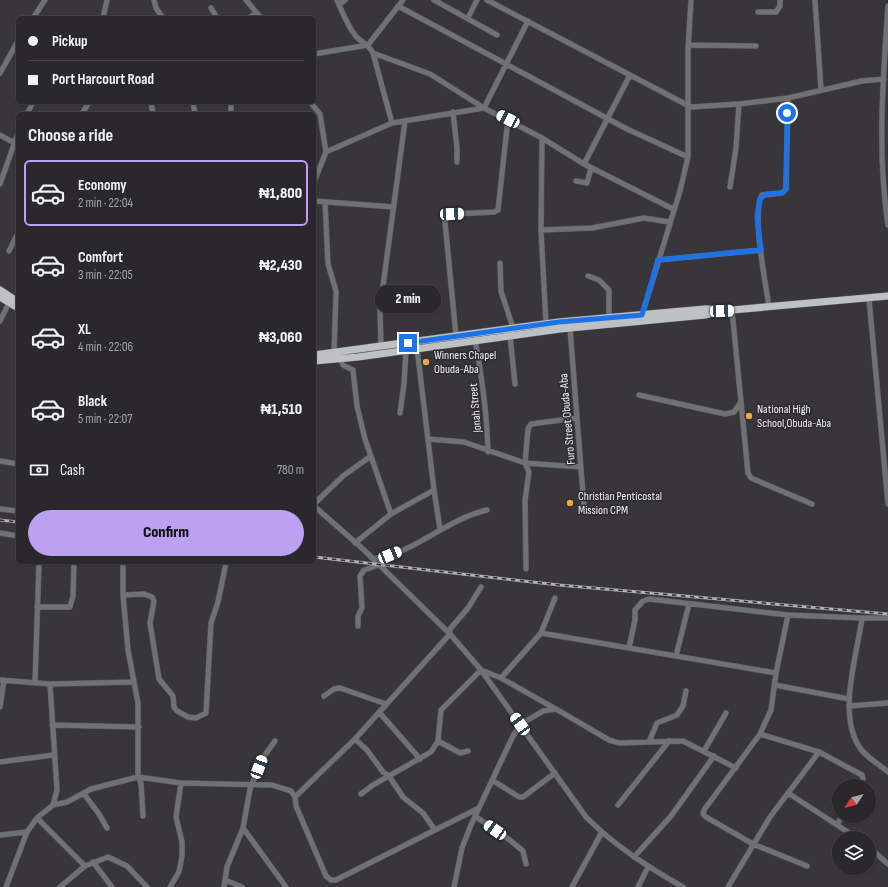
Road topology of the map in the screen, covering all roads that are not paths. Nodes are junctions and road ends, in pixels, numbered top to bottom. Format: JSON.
{"nodes":[{"id":1,"x":45,"y":0,"type":"edge"},
{"id":2,"x":107,"y":0,"type":"edge"},
{"id":3,"x":154,"y":0,"type":"edge"},
{"id":4,"x":246,"y":0,"type":"edge"},
{"id":5,"x":345,"y":0,"type":"edge"},
{"id":6,"x":403,"y":0,"type":"edge"},
{"id":7,"x":434,"y":0,"type":"edge"},
{"id":8,"x":477,"y":0,"type":"edge"},
{"id":9,"x":487,"y":0,"type":"edge"},
{"id":10,"x":691,"y":0,"type":"edge"},
{"id":11,"x":780,"y":0,"type":"edge"},
{"id":12,"x":815,"y":0,"type":"edge"},
{"id":13,"x":338,"y":2,"type":"edge"},
{"id":14,"x":398,"y":6,"type":"junction"},
{"id":15,"x":888,"y":6,"type":"edge"},
{"id":16,"x":211,"y":8,"type":"dead end"},
{"id":17,"x":758,"y":12,"type":"dead end"},
{"id":18,"x":257,"y":13,"type":"junction"},
{"id":19,"x":34,"y":16,"type":"edge"},
{"id":20,"x":103,"y":16,"type":"edge"},
{"id":21,"x":162,"y":16,"type":"edge"},
{"id":22,"x":216,"y":16,"type":"edge"},
{"id":23,"x":252,"y":16,"type":"edge"},
{"id":24,"x":259,"y":16,"type":"edge"},
{"id":25,"x":468,"y":18,"type":"junction"},
{"id":26,"x":528,"y":21,"type":"junction"},
{"id":27,"x":497,"y":35,"type":"dead end"},
{"id":28,"x":16,"y":45,"type":"edge"},
{"id":29,"x":368,"y":45,"type":"junction"},
{"id":30,"x":688,"y":45,"type":"junction"},
{"id":31,"x":756,"y":46,"type":"dead end"},
{"id":32,"x":373,"y":53,"type":"junction"},
{"id":33,"x":316,"y":54,"type":"edge"},
{"id":34,"x":507,"y":64,"type":"junction"},
{"id":35,"x":0,"y":73,"type":"edge"},
{"id":36,"x":630,"y":75,"type":"junction"},
{"id":37,"x":884,"y":79,"type":"junction"},
{"id":38,"x":821,"y":89,"type":"junction"},
{"id":39,"x":788,"y":98,"type":"junction"},
{"id":40,"x":312,"y":104,"type":"edge"},
{"id":41,"x":739,"y":104,"type":"junction"},
{"id":42,"x":688,"y":106,"type":"junction"},
{"id":43,"x":484,"y":108,"type":"junction"},
{"id":44,"x":453,"y":112,"type":"junction"},
{"id":45,"x":608,"y":118,"type":"junction"},
{"id":46,"x":508,"y":119,"type":"junction"},
{"id":47,"x":405,"y":121,"type":"junction"},
{"id":48,"x":392,"y":123,"type":"junction"},
{"id":49,"x":0,"y":135,"type":"edge"},
{"id":50,"x":542,"y":138,"type":"junction"},
{"id":51,"x":16,"y":144,"type":"edge"},
{"id":52,"x":326,"y":152,"type":"junction"},
{"id":53,"x":688,"y":157,"type":"junction"},
{"id":54,"x":457,"y":162,"type":"dead end"},
{"id":55,"x":584,"y":164,"type":"junction"},
{"id":56,"x":592,"y":168,"type":"junction"},
{"id":57,"x":316,"y":169,"type":"edge"},
{"id":58,"x":576,"y":180,"type":"dead end"},
{"id":59,"x":0,"y":184,"type":"edge"},
{"id":60,"x":730,"y":187,"type":"dead end"},
{"id":61,"x":316,"y":201,"type":"edge"},
{"id":62,"x":325,"y":202,"type":"junction"},
{"id":63,"x":394,"y":207,"type":"junction"},
{"id":64,"x":673,"y":209,"type":"junction"},
{"id":65,"x":669,"y":222,"type":"junction"},
{"id":66,"x":888,"y":225,"type":"edge"},
{"id":67,"x":541,"y":230,"type":"junction"},
{"id":68,"x":16,"y":238,"type":"edge"},
{"id":69,"x":761,"y":250,"type":"junction"},
{"id":70,"x":10,"y":251,"type":"dead end"},
{"id":71,"x":658,"y":260,"type":"junction"},
{"id":72,"x":500,"y":263,"type":"dead end"},
{"id":73,"x":588,"y":276,"type":"dead end"},
{"id":74,"x":0,"y":290,"type":"edge"},
{"id":75,"x":888,"y":296,"type":"edge"},
{"id":76,"x":0,"y":297,"type":"edge"},
{"id":77,"x":869,"y":299,"type":"junction"},
{"id":78,"x":16,"y":301,"type":"edge"},
{"id":79,"x":9,"y":303,"type":"junction"},
{"id":80,"x":16,"y":307,"type":"edge"},
{"id":81,"x":769,"y":307,"type":"junction"},
{"id":82,"x":732,"y":310,"type":"junction"},
{"id":83,"x":722,"y":311,"type":"junction"},
{"id":84,"x":642,"y":315,"type":"junction"},
{"id":85,"x":609,"y":318,"type":"junction"},
{"id":86,"x":0,"y":321,"type":"edge"},
{"id":87,"x":546,"y":324,"type":"junction"},
{"id":88,"x":570,"y":328,"type":"junction"},
{"id":89,"x":512,"y":332,"type":"junction"},
{"id":90,"x":456,"y":336,"type":"junction"},
{"id":91,"x":475,"y":340,"type":"junction"},
{"id":92,"x":381,"y":347,"type":"junction"},
{"id":93,"x":418,"y":348,"type":"junction"},
{"id":94,"x":406,"y":350,"type":"junction"},
{"id":95,"x":316,"y":356,"type":"edge"},
{"id":96,"x":337,"y":356,"type":"junction"},
{"id":97,"x":316,"y":361,"type":"edge"},
{"id":98,"x":515,"y":384,"type":"dead end"},
{"id":99,"x":639,"y":395,"type":"dead end"},
{"id":100,"x":741,"y":402,"type":"junction"},
{"id":101,"x":400,"y":413,"type":"dead end"},
{"id":102,"x":577,"y":418,"type":"junction"},
{"id":103,"x":428,"y":439,"type":"junction"},
{"id":104,"x":488,"y":452,"type":"junction"},
{"id":105,"x":371,"y":456,"type":"junction"},
{"id":106,"x":0,"y":461,"type":"edge"},
{"id":107,"x":525,"y":463,"type":"junction"},
{"id":108,"x":16,"y":464,"type":"edge"},
{"id":109,"x":581,"y":467,"type":"junction"},
{"id":110,"x":887,"y":484,"type":"edge"},
{"id":111,"x":434,"y":490,"type":"junction"},
{"id":112,"x":316,"y":503,"type":"edge"},
{"id":113,"x":812,"y":504,"type":"dead end"},
{"id":114,"x":888,"y":504,"type":"edge"},
{"id":115,"x":316,"y":507,"type":"edge"},
{"id":116,"x":584,"y":507,"type":"dead end"},
{"id":117,"x":0,"y":509,"type":"edge"},
{"id":118,"x":487,"y":510,"type":"dead end"},
{"id":119,"x":16,"y":511,"type":"edge"},
{"id":120,"x":391,"y":514,"type":"junction"},
{"id":121,"x":440,"y":529,"type":"junction"},
{"id":122,"x":0,"y":533,"type":"edge"},
{"id":123,"x":16,"y":536,"type":"edge"},
{"id":124,"x":355,"y":543,"type":"junction"},
{"id":125,"x":373,"y":559,"type":"junction"},
{"id":126,"x":39,"y":564,"type":"edge"},
{"id":127,"x":74,"y":564,"type":"edge"},
{"id":128,"x":123,"y":564,"type":"edge"},
{"id":129,"x":226,"y":564,"type":"edge"},
{"id":130,"x":379,"y":566,"type":"junction"},
{"id":131,"x":526,"y":569,"type":"dead end"},
{"id":132,"x":481,"y":587,"type":"dead end"},
{"id":133,"x":123,"y":595,"type":"junction"},
{"id":134,"x":555,"y":598,"type":"dead end"},
{"id":135,"x":689,"y":604,"type":"junction"},
{"id":136,"x":37,"y":607,"type":"junction"},
{"id":137,"x":788,"y":615,"type":"junction"},
{"id":138,"x":862,"y":618,"type":"junction"},
{"id":139,"x":888,"y":618,"type":"edge"},
{"id":140,"x":358,"y":626,"type":"dead end"},
{"id":141,"x":541,"y":633,"type":"junction"},
{"id":142,"x":450,"y":634,"type":"junction"},
{"id":143,"x":629,"y":648,"type":"junction"},
{"id":144,"x":676,"y":656,"type":"junction"},
{"id":145,"x":482,"y":670,"type":"junction"},
{"id":146,"x":776,"y":672,"type":"junction"},
{"id":147,"x":501,"y":678,"type":"junction"},
{"id":148,"x":2,"y":680,"type":"edge"},
{"id":149,"x":134,"y":682,"type":"junction"},
{"id":150,"x":35,"y":683,"type":"junction"},
{"id":151,"x":50,"y":684,"type":"junction"},
{"id":152,"x":775,"y":685,"type":"junction"},
{"id":153,"x":686,"y":691,"type":"dead end"},
{"id":154,"x":324,"y":696,"type":"dead end"},
{"id":155,"x":849,"y":699,"type":"junction"},
{"id":156,"x":888,"y":703,"type":"edge"},
{"id":157,"x":386,"y":704,"type":"junction"},
{"id":158,"x":849,"y":706,"type":"junction"},
{"id":159,"x":0,"y":707,"type":"edge"},
{"id":160,"x":554,"y":708,"type":"junction"},
{"id":161,"x":379,"y":712,"type":"junction"},
{"id":162,"x":726,"y":714,"type":"dead end"},
{"id":163,"x":520,"y":724,"type":"junction"},
{"id":164,"x":52,"y":725,"type":"junction"},
{"id":165,"x":139,"y":727,"type":"junction"},
{"id":166,"x":760,"y":734,"type":"junction"},
{"id":167,"x":355,"y":739,"type":"junction"},
{"id":168,"x":275,"y":741,"type":"dead end"},
{"id":169,"x":438,"y":741,"type":"junction"},
{"id":170,"x":669,"y":741,"type":"junction"},
{"id":171,"x":649,"y":742,"type":"junction"},
{"id":172,"x":468,"y":751,"type":"dead end"},
{"id":173,"x":704,"y":751,"type":"junction"},
{"id":174,"x":819,"y":752,"type":"junction"},
{"id":175,"x":53,"y":755,"type":"junction"},
{"id":176,"x":714,"y":756,"type":"junction"},
{"id":177,"x":420,"y":759,"type":"junction"},
{"id":178,"x":0,"y":762,"type":"edge"},
{"id":179,"x":736,"y":768,"type":"junction"},
{"id":180,"x":888,"y":772,"type":"edge"},
{"id":181,"x":555,"y":773,"type":"junction"},
{"id":182,"x":389,"y":776,"type":"junction"},
{"id":183,"x":138,"y":777,"type":"junction"},
{"id":184,"x":863,"y":779,"type":"edge"},
{"id":185,"x":492,"y":780,"type":"junction"},
{"id":186,"x":181,"y":783,"type":"junction"},
{"id":187,"x":252,"y":785,"type":"junction"},
{"id":188,"x":788,"y":793,"type":"junction"},
{"id":189,"x":84,"y":794,"type":"junction"},
{"id":190,"x":361,"y":794,"type":"dead end"},
{"id":191,"x":295,"y":798,"type":"junction"},
{"id":192,"x":53,"y":805,"type":"junction"},
{"id":193,"x":618,"y":805,"type":"dead end"},
{"id":194,"x":480,"y":808,"type":"junction"},
{"id":195,"x":143,"y":816,"type":"dead end"},
{"id":196,"x":475,"y":816,"type":"junction"},
{"id":197,"x":37,"y":818,"type":"junction"},
{"id":198,"x":837,"y":825,"type":"joint"},
{"id":199,"x":107,"y":828,"type":"dead end"},
{"id":200,"x":243,"y":828,"type":"junction"},
{"id":201,"x":435,"y":830,"type":"junction"},
{"id":202,"x":846,"y":831,"type":"edge"},
{"id":203,"x":27,"y":832,"type":"junction"},
{"id":204,"x":602,"y":832,"type":"junction"},
{"id":205,"x":0,"y":836,"type":"edge"},
{"id":206,"x":753,"y":844,"type":"junction"},
{"id":207,"x":876,"y":852,"type":"edge"},
{"id":208,"x":634,"y":857,"type":"junction"},
{"id":209,"x":887,"y":861,"type":"edge"},
{"id":210,"x":93,"y":862,"type":"junction"},
{"id":211,"x":526,"y":864,"type":"dead end"},
{"id":212,"x":85,"y":866,"type":"junction"},
{"id":213,"x":807,"y":866,"type":"dead end"},
{"id":214,"x":648,"y":867,"type":"junction"},
{"id":215,"x":225,"y":880,"type":"junction"},
{"id":216,"x":6,"y":887,"type":"edge"},
{"id":217,"x":60,"y":887,"type":"edge"},
{"id":218,"x":112,"y":887,"type":"edge"},
{"id":219,"x":148,"y":887,"type":"edge"},
{"id":220,"x":170,"y":887,"type":"edge"},
{"id":221,"x":224,"y":887,"type":"edge"},
{"id":222,"x":242,"y":887,"type":"edge"},
{"id":223,"x":286,"y":887,"type":"edge"},
{"id":224,"x":454,"y":887,"type":"edge"},
{"id":225,"x":572,"y":887,"type":"edge"},
{"id":226,"x":638,"y":887,"type":"edge"},
{"id":227,"x":683,"y":887,"type":"edge"},
{"id":228,"x":728,"y":887,"type":"edge"}],
"edges":[{"from":1,"to":19,"type":"street"},
{"from":2,"to":20,"type":"street"},
{"from":3,"to":21,"type":"street"},
{"from":4,"to":18,"type":"street"},
{"from":5,"to":13,"type":"street"},
{"from":6,"to":14,"type":"street"},
{"from":7,"to":25,"type":"street"},
{"from":8,"to":25,"type":"street"},
{"from":9,"to":26,"type":"street"},
{"from":10,"to":30,"type":"street"},
{"from":11,"to":17,"type":"street"},
{"from":12,"to":38,"type":"street"},
{"from":13,"to":29,"type":"street"},
{"from":14,"to":29,"type":"street"},
{"from":14,"to":34,"type":"street"},
{"from":15,"to":37,"type":"street"},
{"from":16,"to":22,"type":"street"},
{"from":18,"to":23,"type":"street"},
{"from":18,"to":24,"type":"street"},
{"from":25,"to":27,"type":"street"},
{"from":26,"to":34,"type":"street"},
{"from":26,"to":36,"type":"street"},
{"from":28,"to":35,"type":"street"},
{"from":29,"to":32,"type":"street"},
{"from":29,"to":33,"type":"street"},
{"from":30,"to":31,"type":"street"},
{"from":30,"to":42,"type":"street"},
{"from":32,"to":43,"type":"street"},
{"from":32,"to":48,"type":"street"},
{"from":34,"to":43,"type":"street"},
{"from":34,"to":45,"type":"street"},
{"from":36,"to":42,"type":"street"},
{"from":36,"to":45,"type":"street"},
{"from":37,"to":38,"type":"street"},
{"from":37,"to":66,"type":"street"},
{"from":38,"to":39,"type":"street"},
{"from":39,"to":41,"type":"street"},
{"from":39,"to":69,"type":"street"},
{"from":40,"to":52,"type":"street"},
{"from":41,"to":42,"type":"street"},
{"from":41,"to":60,"type":"street"},
{"from":42,"to":53,"type":"street"},
{"from":43,"to":44,"type":"street"},
{"from":43,"to":46,"type":"street"},
{"from":44,"to":47,"type":"street"},
{"from":44,"to":54,"type":"street"},
{"from":45,"to":53,"type":"street"},
{"from":45,"to":55,"type":"street"},
{"from":46,"to":50,"type":"street"},
{"from":46,"to":90,"type":"street"},
{"from":47,"to":48,"type":"street"},
{"from":47,"to":63,"type":"street"},
{"from":48,"to":52,"type":"street"},
{"from":49,"to":51,"type":"street"},
{"from":50,"to":55,"type":"street"},
{"from":50,"to":67,"type":"street"},
{"from":51,"to":59,"type":"street"},
{"from":52,"to":57,"type":"street"},
{"from":53,"to":64,"type":"street"},
{"from":55,"to":56,"type":"street"},
{"from":56,"to":58,"type":"street"},
{"from":56,"to":64,"type":"street"},
{"from":61,"to":62,"type":"street"},
{"from":62,"to":63,"type":"street"},
{"from":62,"to":96,"type":"street"},
{"from":63,"to":92,"type":"street"},
{"from":64,"to":65,"type":"street"},
{"from":65,"to":67,"type":"street"},
{"from":65,"to":71,"type":"street"},
{"from":67,"to":87,"type":"street"},
{"from":68,"to":70,"type":"street"},
{"from":69,"to":71,"type":"street"},
{"from":69,"to":81,"type":"street"},
{"from":71,"to":84,"type":"street"},
{"from":72,"to":89,"type":"street"},
{"from":73,"to":85,"type":"street"},
{"from":74,"to":78,"type":"highway"},
{"from":75,"to":77,"type":"highway"},
{"from":76,"to":79,"type":"highway"},
{"from":77,"to":81,"type":"highway"},
{"from":77,"to":110,"type":"street"},
{"from":79,"to":80,"type":"highway"},
{"from":79,"to":86,"type":"street"},
{"from":81,"to":82,"type":"highway"},
{"from":82,"to":83,"type":"highway"},
{"from":82,"to":100,"type":"street"},
{"from":83,"to":84,"type":"highway"},
{"from":83,"to":88,"type":"highway"},
{"from":84,"to":85,"type":"highway"},
{"from":85,"to":87,"type":"highway"},
{"from":87,"to":89,"type":"highway"},
{"from":88,"to":89,"type":"highway"},
{"from":88,"to":102,"type":"street","name":"Furo Street Obuda-Aba"},
{"from":89,"to":90,"type":"highway"},
{"from":89,"to":91,"type":"highway"},
{"from":89,"to":98,"type":"street"},
{"from":90,"to":92,"type":"highway"},
{"from":91,"to":93,"type":"highway"},
{"from":91,"to":104,"type":"street","name":"Jonah Street"},
{"from":92,"to":96,"type":"highway"},
{"from":93,"to":94,"type":"highway"},
{"from":93,"to":103,"type":"street"},
{"from":94,"to":96,"type":"highway"},
{"from":94,"to":101,"type":"street"},
{"from":95,"to":96,"type":"highway"},
{"from":96,"to":97,"type":"highway"},
{"from":96,"to":105,"type":"street"},
{"from":99,"to":100,"type":"street"},
{"from":100,"to":113,"type":"street"},
{"from":102,"to":107,"type":"street"},
{"from":102,"to":109,"type":"street","name":"Furo Street Obuda-Aba"},
{"from":103,"to":104,"type":"street"},
{"from":103,"to":111,"type":"street"},
{"from":104,"to":107,"type":"street"},
{"from":105,"to":112,"type":"street"},
{"from":105,"to":120,"type":"street"},
{"from":106,"to":108,"type":"street"},
{"from":107,"to":109,"type":"street"},
{"from":107,"to":131,"type":"street"},
{"from":109,"to":116,"type":"street","name":"Furo Street Obuda-Aba"},
{"from":110,"to":114,"type":"street"},
{"from":111,"to":120,"type":"street"},
{"from":111,"to":121,"type":"street"},
{"from":115,"to":124,"type":"street"},
{"from":117,"to":119,"type":"street"},
{"from":118,"to":121,"type":"street"},
{"from":120,"to":124,"type":"street"},
{"from":121,"to":125,"type":"street"},
{"from":122,"to":123,"type":"street"},
{"from":124,"to":125,"type":"street"},
{"from":125,"to":130,"type":"street"},
{"from":126,"to":136,"type":"street"},
{"from":127,"to":136,"type":"street"},
{"from":128,"to":133,"type":"street"},
{"from":129,"to":133,"type":"street"},
{"from":130,"to":140,"type":"street"},
{"from":130,"to":142,"type":"street"},
{"from":132,"to":142,"type":"street"},
{"from":133,"to":149,"type":"street"},
{"from":134,"to":141,"type":"street"},
{"from":135,"to":137,"type":"street"},
{"from":135,"to":143,"type":"street"},
{"from":135,"to":144,"type":"street"},
{"from":136,"to":150,"type":"street"},
{"from":137,"to":138,"type":"street"},
{"from":137,"to":146,"type":"street"},
{"from":138,"to":139,"type":"street"},
{"from":138,"to":155,"type":"street"},
{"from":141,"to":143,"type":"street"},
{"from":141,"to":147,"type":"street"},
{"from":142,"to":145,"type":"street"},
{"from":142,"to":157,"type":"street"},
{"from":143,"to":144,"type":"street"},
{"from":144,"to":146,"type":"street"},
{"from":145,"to":147,"type":"street"},
{"from":145,"to":163,"type":"street"},
{"from":145,"to":169,"type":"street"},
{"from":146,"to":152,"type":"street"},
{"from":147,"to":160,"type":"street"},
{"from":148,"to":150,"type":"street"},
{"from":148,"to":159,"type":"street"},
{"from":149,"to":151,"type":"street"},
{"from":149,"to":165,"type":"street"},
{"from":150,"to":151,"type":"street"},
{"from":151,"to":164,"type":"street"},
{"from":152,"to":155,"type":"street"},
{"from":152,"to":166,"type":"street"},
{"from":153,"to":171,"type":"street"},
{"from":154,"to":157,"type":"street"},
{"from":155,"to":158,"type":"street"},
{"from":156,"to":158,"type":"street"},
{"from":157,"to":161,"type":"street"},
{"from":158,"to":180,"type":"street"},
{"from":160,"to":163,"type":"street"},
{"from":160,"to":171,"type":"street"},
{"from":161,"to":167,"type":"street"},
{"from":161,"to":177,"type":"street"},
{"from":162,"to":173,"type":"street"},
{"from":163,"to":181,"type":"street"},
{"from":163,"to":185,"type":"street"},
{"from":164,"to":165,"type":"street"},
{"from":164,"to":175,"type":"street"},
{"from":165,"to":183,"type":"street"},
{"from":166,"to":174,"type":"street"},
{"from":166,"to":179,"type":"street"},
{"from":167,"to":182,"type":"street"},
{"from":167,"to":191,"type":"street"},
{"from":168,"to":187,"type":"street"},
{"from":169,"to":172,"type":"street"},
{"from":169,"to":177,"type":"street"},
{"from":170,"to":171,"type":"street"},
{"from":170,"to":173,"type":"street"},
{"from":170,"to":193,"type":"street"},
{"from":173,"to":176,"type":"street"},
{"from":174,"to":184,"type":"street"},
{"from":174,"to":188,"type":"street"},
{"from":175,"to":178,"type":"street"},
{"from":175,"to":192,"type":"street"},
{"from":176,"to":179,"type":"street"},
{"from":176,"to":208,"type":"street"},
{"from":177,"to":182,"type":"street"},
{"from":179,"to":206,"type":"street"},
{"from":181,"to":185,"type":"street"},
{"from":181,"to":204,"type":"street"},
{"from":182,"to":190,"type":"street"},
{"from":182,"to":201,"type":"street"},
{"from":183,"to":186,"type":"street"},
{"from":183,"to":189,"type":"street"},
{"from":183,"to":195,"type":"street"},
{"from":185,"to":194,"type":"street"},
{"from":186,"to":187,"type":"street"},
{"from":186,"to":220,"type":"street"},
{"from":187,"to":191,"type":"street"},
{"from":187,"to":200,"type":"street"},
{"from":188,"to":198,"type":"street"},
{"from":188,"to":206,"type":"street"},
{"from":189,"to":192,"type":"street"},
{"from":189,"to":199,"type":"street"},
{"from":191,"to":201,"type":"street"},
{"from":192,"to":197,"type":"street"},
{"from":194,"to":196,"type":"street"},
{"from":194,"to":201,"type":"street"},
{"from":196,"to":211,"type":"street"},
{"from":196,"to":224,"type":"street"},
{"from":197,"to":203,"type":"street"},
{"from":197,"to":212,"type":"street"},
{"from":198,"to":202,"type":"street"},
{"from":200,"to":215,"type":"street"},
{"from":200,"to":223,"type":"street"},
{"from":203,"to":205,"type":"street"},
{"from":203,"to":216,"type":"street"},
{"from":204,"to":208,"type":"street"},
{"from":204,"to":225,"type":"street"},
{"from":206,"to":213,"type":"street"},
{"from":206,"to":228,"type":"street"},
{"from":207,"to":209,"type":"street"},
{"from":208,"to":214,"type":"street"},
{"from":210,"to":212,"type":"street"},
{"from":210,"to":218,"type":"street"},
{"from":210,"to":219,"type":"street"},
{"from":212,"to":217,"type":"street"},
{"from":214,"to":226,"type":"street"},
{"from":214,"to":227,"type":"street"},
{"from":215,"to":221,"type":"street"},
{"from":215,"to":222,"type":"street"}]}
